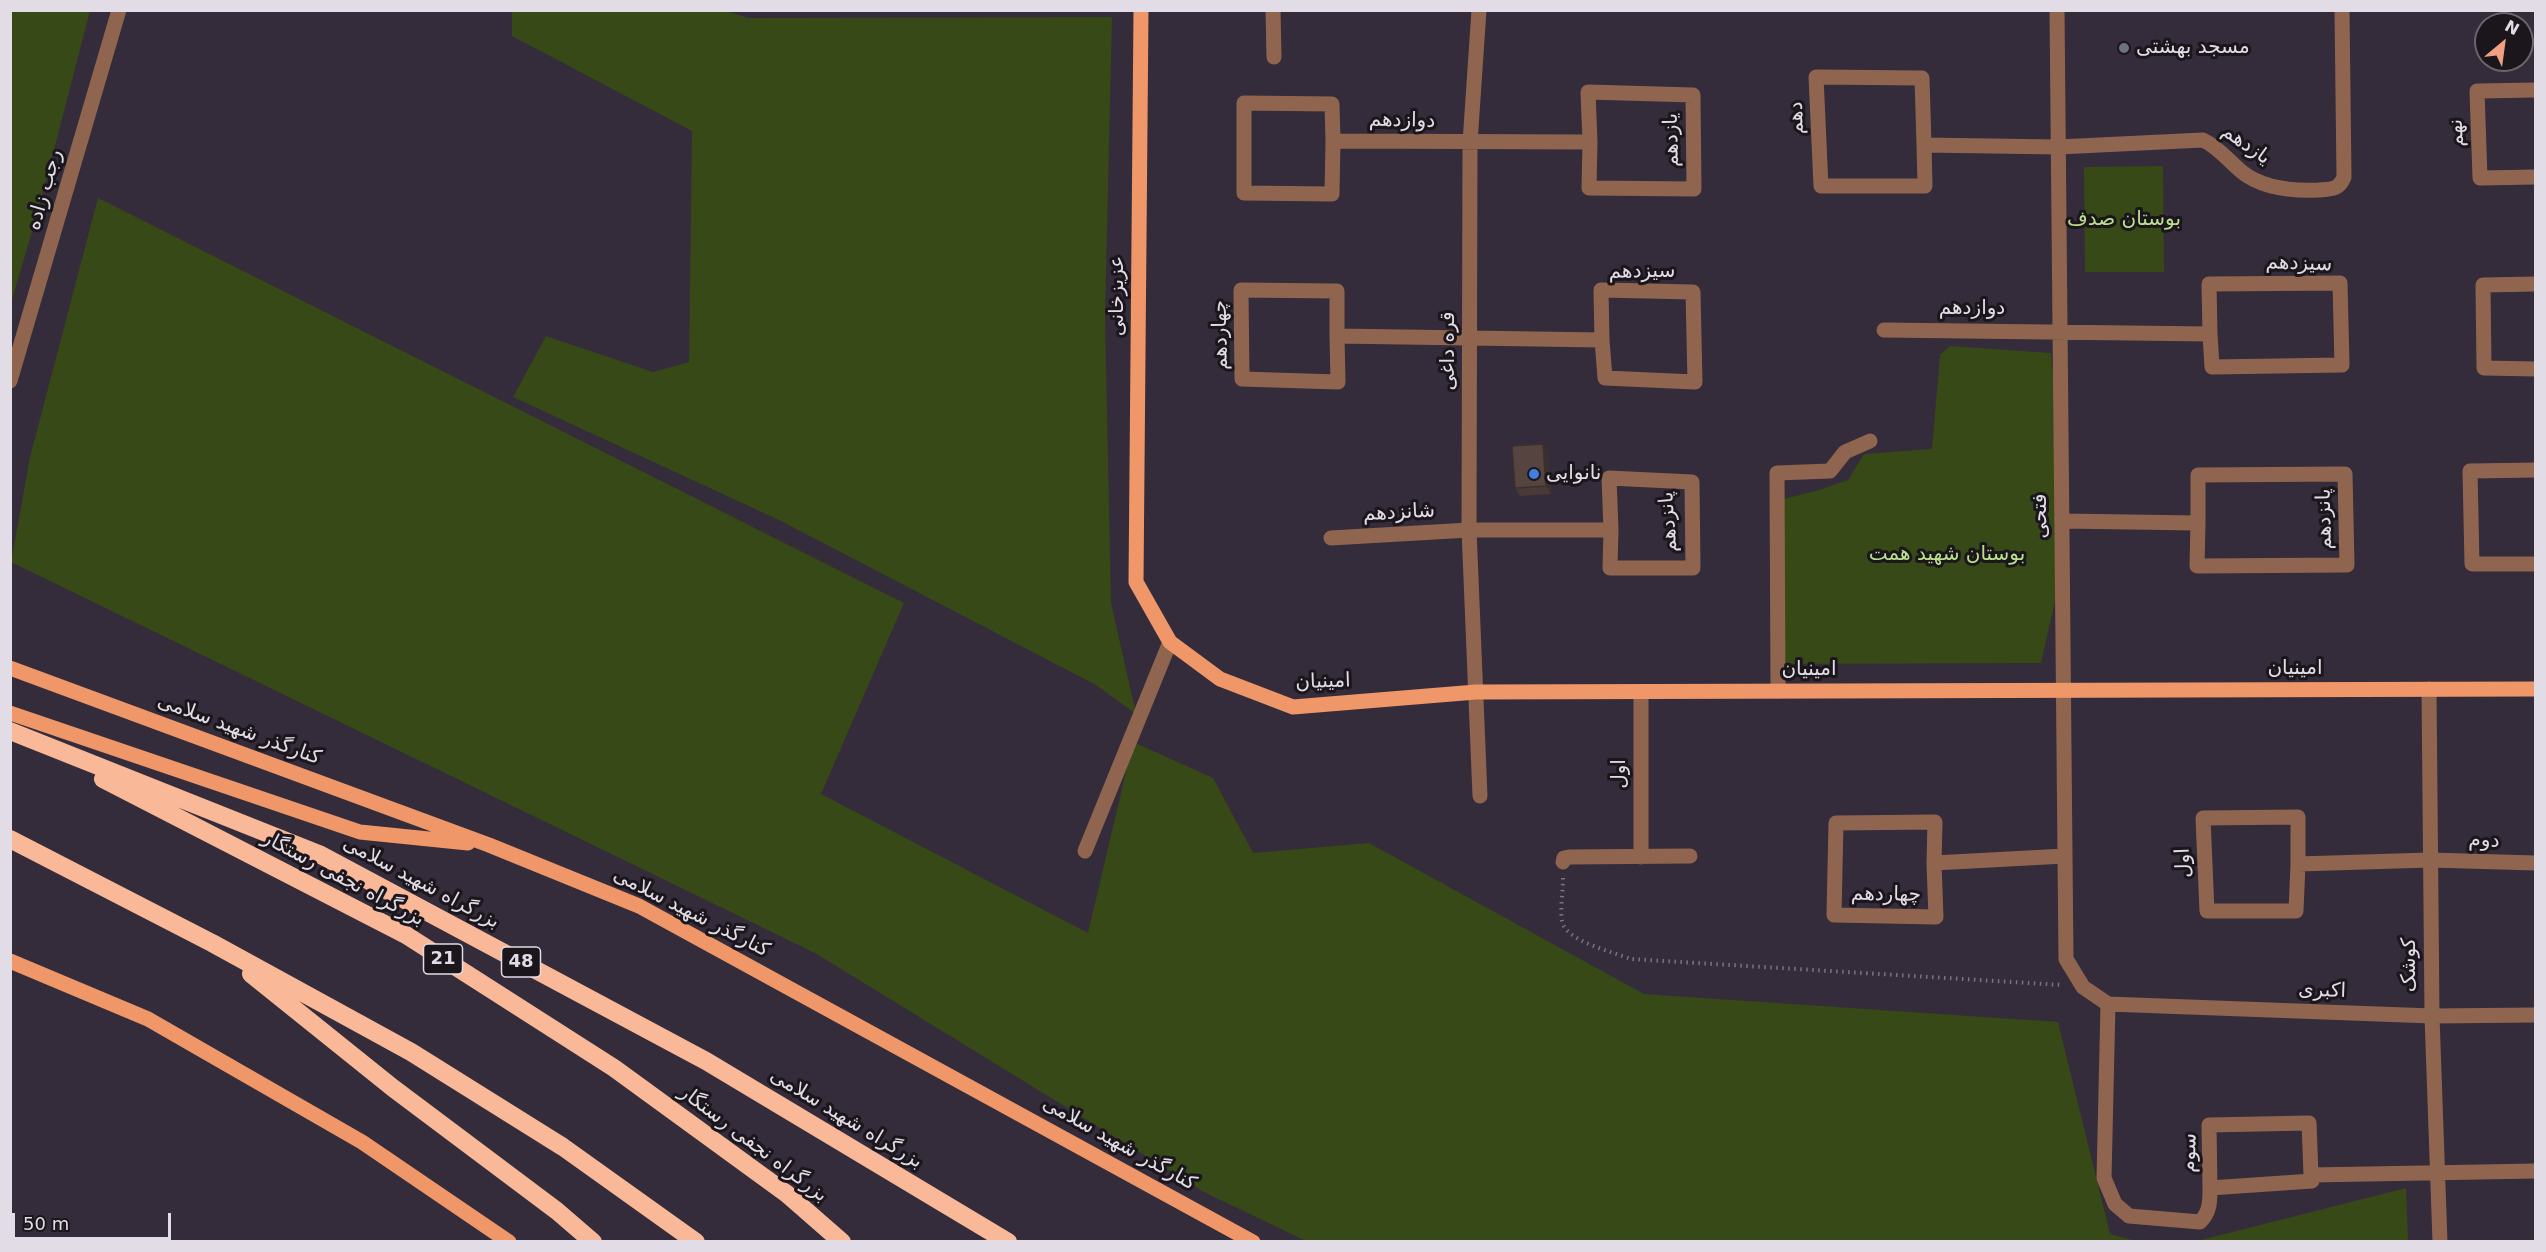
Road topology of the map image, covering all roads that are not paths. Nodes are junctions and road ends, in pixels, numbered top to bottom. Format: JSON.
{"nodes":[{"id":1,"x":119,"y":10,"type":"edge"},
{"id":2,"x":1141,"y":10,"type":"edge"},
{"id":3,"x":1273,"y":10,"type":"edge"},
{"id":4,"x":1479,"y":10,"type":"edge"},
{"id":5,"x":2057,"y":10,"type":"edge"},
{"id":6,"x":2342,"y":10,"type":"edge"},
{"id":7,"x":1274,"y":57,"type":"dead end"},
{"id":8,"x":2535,"y":90,"type":"edge"},
{"id":9,"x":1333,"y":141,"type":"junction"},
{"id":10,"x":1590,"y":142,"type":"junction"},
{"id":11,"x":1470,"y":143,"type":"junction"},
{"id":12,"x":1924,"y":145,"type":"junction"},
{"id":13,"x":2058,"y":147,"type":"junction"},
{"id":14,"x":2535,"y":177,"type":"edge"},
{"id":15,"x":2535,"y":284,"type":"edge"},
{"id":16,"x":1884,"y":330,"type":"dead end"},
{"id":17,"x":2060,"y":331,"type":"junction"},
{"id":18,"x":2210,"y":334,"type":"junction"},
{"id":19,"x":1337,"y":336,"type":"junction"},
{"id":20,"x":1470,"y":339,"type":"junction"},
{"id":21,"x":1602,"y":340,"type":"junction"},
{"id":22,"x":2535,"y":369,"type":"edge"},
{"id":23,"x":10,"y":381,"type":"edge"},
{"id":24,"x":1870,"y":441,"type":"dead end"},
{"id":25,"x":2535,"y":470,"type":"edge"},
{"id":26,"x":2062,"y":521,"type":"junction"},
{"id":27,"x":2198,"y":523,"type":"junction"},
{"id":28,"x":1469,"y":530,"type":"junction"},
{"id":29,"x":1611,"y":530,"type":"junction"},
{"id":30,"x":1331,"y":538,"type":"dead end"},
{"id":31,"x":2535,"y":564,"type":"edge"},
{"id":32,"x":1136,"y":582,"type":"joint"},
{"id":33,"x":1170,"y":642,"type":"junction"},
{"id":34,"x":10,"y":668,"type":"edge"},
{"id":35,"x":2535,"y":688,"type":"edge"},
{"id":36,"x":2429,"y":689,"type":"junction"},
{"id":37,"x":1778,"y":691,"type":"junction"},
{"id":38,"x":2064,"y":691,"type":"junction"},
{"id":39,"x":1476,"y":692,"type":"junction"},
{"id":40,"x":1641,"y":692,"type":"junction"},
{"id":41,"x":10,"y":713,"type":"edge"},
{"id":42,"x":10,"y":731,"type":"edge"},
{"id":43,"x":1480,"y":796,"type":"dead end"},
{"id":44,"x":10,"y":839,"type":"edge"},
{"id":45,"x":489,"y":845,"type":"junction"},
{"id":46,"x":1085,"y":851,"type":"dead end"},
{"id":47,"x":1690,"y":856,"type":"dead end"},
{"id":48,"x":2065,"y":856,"type":"junction"},
{"id":49,"x":1641,"y":857,"type":"junction"},
{"id":50,"x":2430,"y":860,"type":"junction"},
{"id":51,"x":1563,"y":862,"type":"road end"},
{"id":52,"x":1934,"y":863,"type":"junction"},
{"id":53,"x":2535,"y":863,"type":"edge"},
{"id":54,"x":2298,"y":864,"type":"junction"},
{"id":55,"x":212,"y":943,"type":"junction"},
{"id":56,"x":10,"y":961,"type":"edge"},
{"id":57,"x":2108,"y":1004,"type":"junction"},
{"id":58,"x":2535,"y":1015,"type":"edge"},
{"id":59,"x":2432,"y":1016,"type":"junction"},
{"id":60,"x":2535,"y":1171,"type":"edge"},
{"id":61,"x":2436,"y":1174,"type":"junction"},
{"id":62,"x":2311,"y":1175,"type":"junction"},
{"id":63,"x":2210,"y":1188,"type":"junction"},
{"id":64,"x":508,"y":1242,"type":"edge"},
{"id":65,"x":593,"y":1242,"type":"edge"},
{"id":66,"x":696,"y":1242,"type":"edge"},
{"id":67,"x":842,"y":1242,"type":"edge"},
{"id":68,"x":1008,"y":1242,"type":"edge"},
{"id":69,"x":1253,"y":1242,"type":"edge"},
{"id":70,"x":2440,"y":1242,"type":"edge"}],
"edges":[{"from":1,"to":23,"type":"street","name":"رجب زاده"},
{"from":2,"to":32,"type":"main road","name":"عزیزخانی"},
{"from":3,"to":7,"type":"street"},
{"from":4,"to":11,"type":"street","name":"قره داغی"},
{"from":5,"to":13,"type":"street","name":"فتحی"},
{"from":6,"to":13,"type":"street","name":"یازدهم"},
{"from":8,"to":14,"type":"street","name":"نهم"},
{"from":9,"to":9,"type":"street"},
{"from":9,"to":11,"type":"street","name":"دوازدهم"},
{"from":10,"to":10,"type":"street","name":"یازدهم"},
{"from":10,"to":11,"type":"street"},
{"from":11,"to":20,"type":"street","name":"قره داغی"},
{"from":12,"to":12,"type":"street","name":"دهم"},
{"from":12,"to":13,"type":"street"},
{"from":13,"to":17,"type":"street","name":"فتحی"},
{"from":15,"to":22,"type":"street"},
{"from":16,"to":17,"type":"street","name":"دوازدهم"},
{"from":17,"to":18,"type":"street"},
{"from":17,"to":26,"type":"street","name":"فتحی"},
{"from":18,"to":18,"type":"street","name":"سیزدهم"},
{"from":19,"to":19,"type":"street","name":"چهاردهم"},
{"from":19,"to":20,"type":"street"},
{"from":20,"to":21,"type":"street"},
{"from":20,"to":28,"type":"street","name":"قره داغی"},
{"from":21,"to":21,"type":"street","name":"سیزدهم"},
{"from":24,"to":37,"type":"street"},
{"from":25,"to":31,"type":"street"},
{"from":26,"to":27,"type":"street"},
{"from":26,"to":38,"type":"street","name":"فتحی"},
{"from":27,"to":27,"type":"street","name":"پانزدهم"},
{"from":28,"to":29,"type":"street"},
{"from":28,"to":30,"type":"street","name":"شانزدهم"},
{"from":28,"to":39,"type":"street","name":"قره داغی"},
{"from":29,"to":29,"type":"street","name":"پانزدهم"},
{"from":32,"to":33,"type":"main road","name":"امینیان"},
{"from":33,"to":39,"type":"main road","name":"امینیان"},
{"from":33,"to":46,"type":"street"},
{"from":34,"to":45,"type":"main road","name":"کنارگذر شهید سلامی"},
{"from":35,"to":36,"type":"main road","name":"امینیان"},
{"from":36,"to":38,"type":"main road","name":"امینیان"},
{"from":36,"to":50,"type":"street","name":"کوشک"},
{"from":37,"to":38,"type":"main road","name":"امینیان"},
{"from":37,"to":40,"type":"main road","name":"امینیان"},
{"from":38,"to":48,"type":"street","name":"فتحی"},
{"from":39,"to":40,"type":"main road","name":"امینیان"},
{"from":39,"to":43,"type":"street","name":"قره داغی"},
{"from":40,"to":49,"type":"street","name":"اول"},
{"from":41,"to":45,"type":"main road"},
{"from":42,"to":67,"type":"highway","name":"بزرگراه نجفی رستگار","number":"21"},
{"from":42,"to":68,"type":"highway","name":"بزرگراه شهید سلامی","number":"48"},
{"from":44,"to":55,"type":"highway"},
{"from":45,"to":69,"type":"main road","name":"کنارگذر شهید سلامی"},
{"from":47,"to":49,"type":"street"},
{"from":48,"to":52,"type":"street","name":"چهاردهم"},
{"from":48,"to":57,"type":"street","name":"فتحی"},
{"from":49,"to":51,"type":"street"},
{"from":50,"to":53,"type":"street","name":"دوم"},
{"from":50,"to":54,"type":"street"},
{"from":50,"to":59,"type":"street","name":"کوشک"},
{"from":52,"to":52,"type":"street","name":"چهاردهم"},
{"from":54,"to":54,"type":"street","name":"اول"},
{"from":55,"to":65,"type":"highway"},
{"from":55,"to":66,"type":"highway"},
{"from":56,"to":64,"type":"main road"},
{"from":57,"to":59,"type":"street","name":"اکبری"},
{"from":57,"to":63,"type":"street"},
{"from":58,"to":59,"type":"street","name":"اکبری"},
{"from":59,"to":61,"type":"street","name":"کوشک"},
{"from":60,"to":61,"type":"street","name":"سوم"},
{"from":61,"to":62,"type":"street","name":"سوم"},
{"from":61,"to":70,"type":"street","name":"کوشک"},
{"from":62,"to":63,"type":"street","name":"سوم"},
{"from":62,"to":63,"type":"street","name":"سوم"}]}
